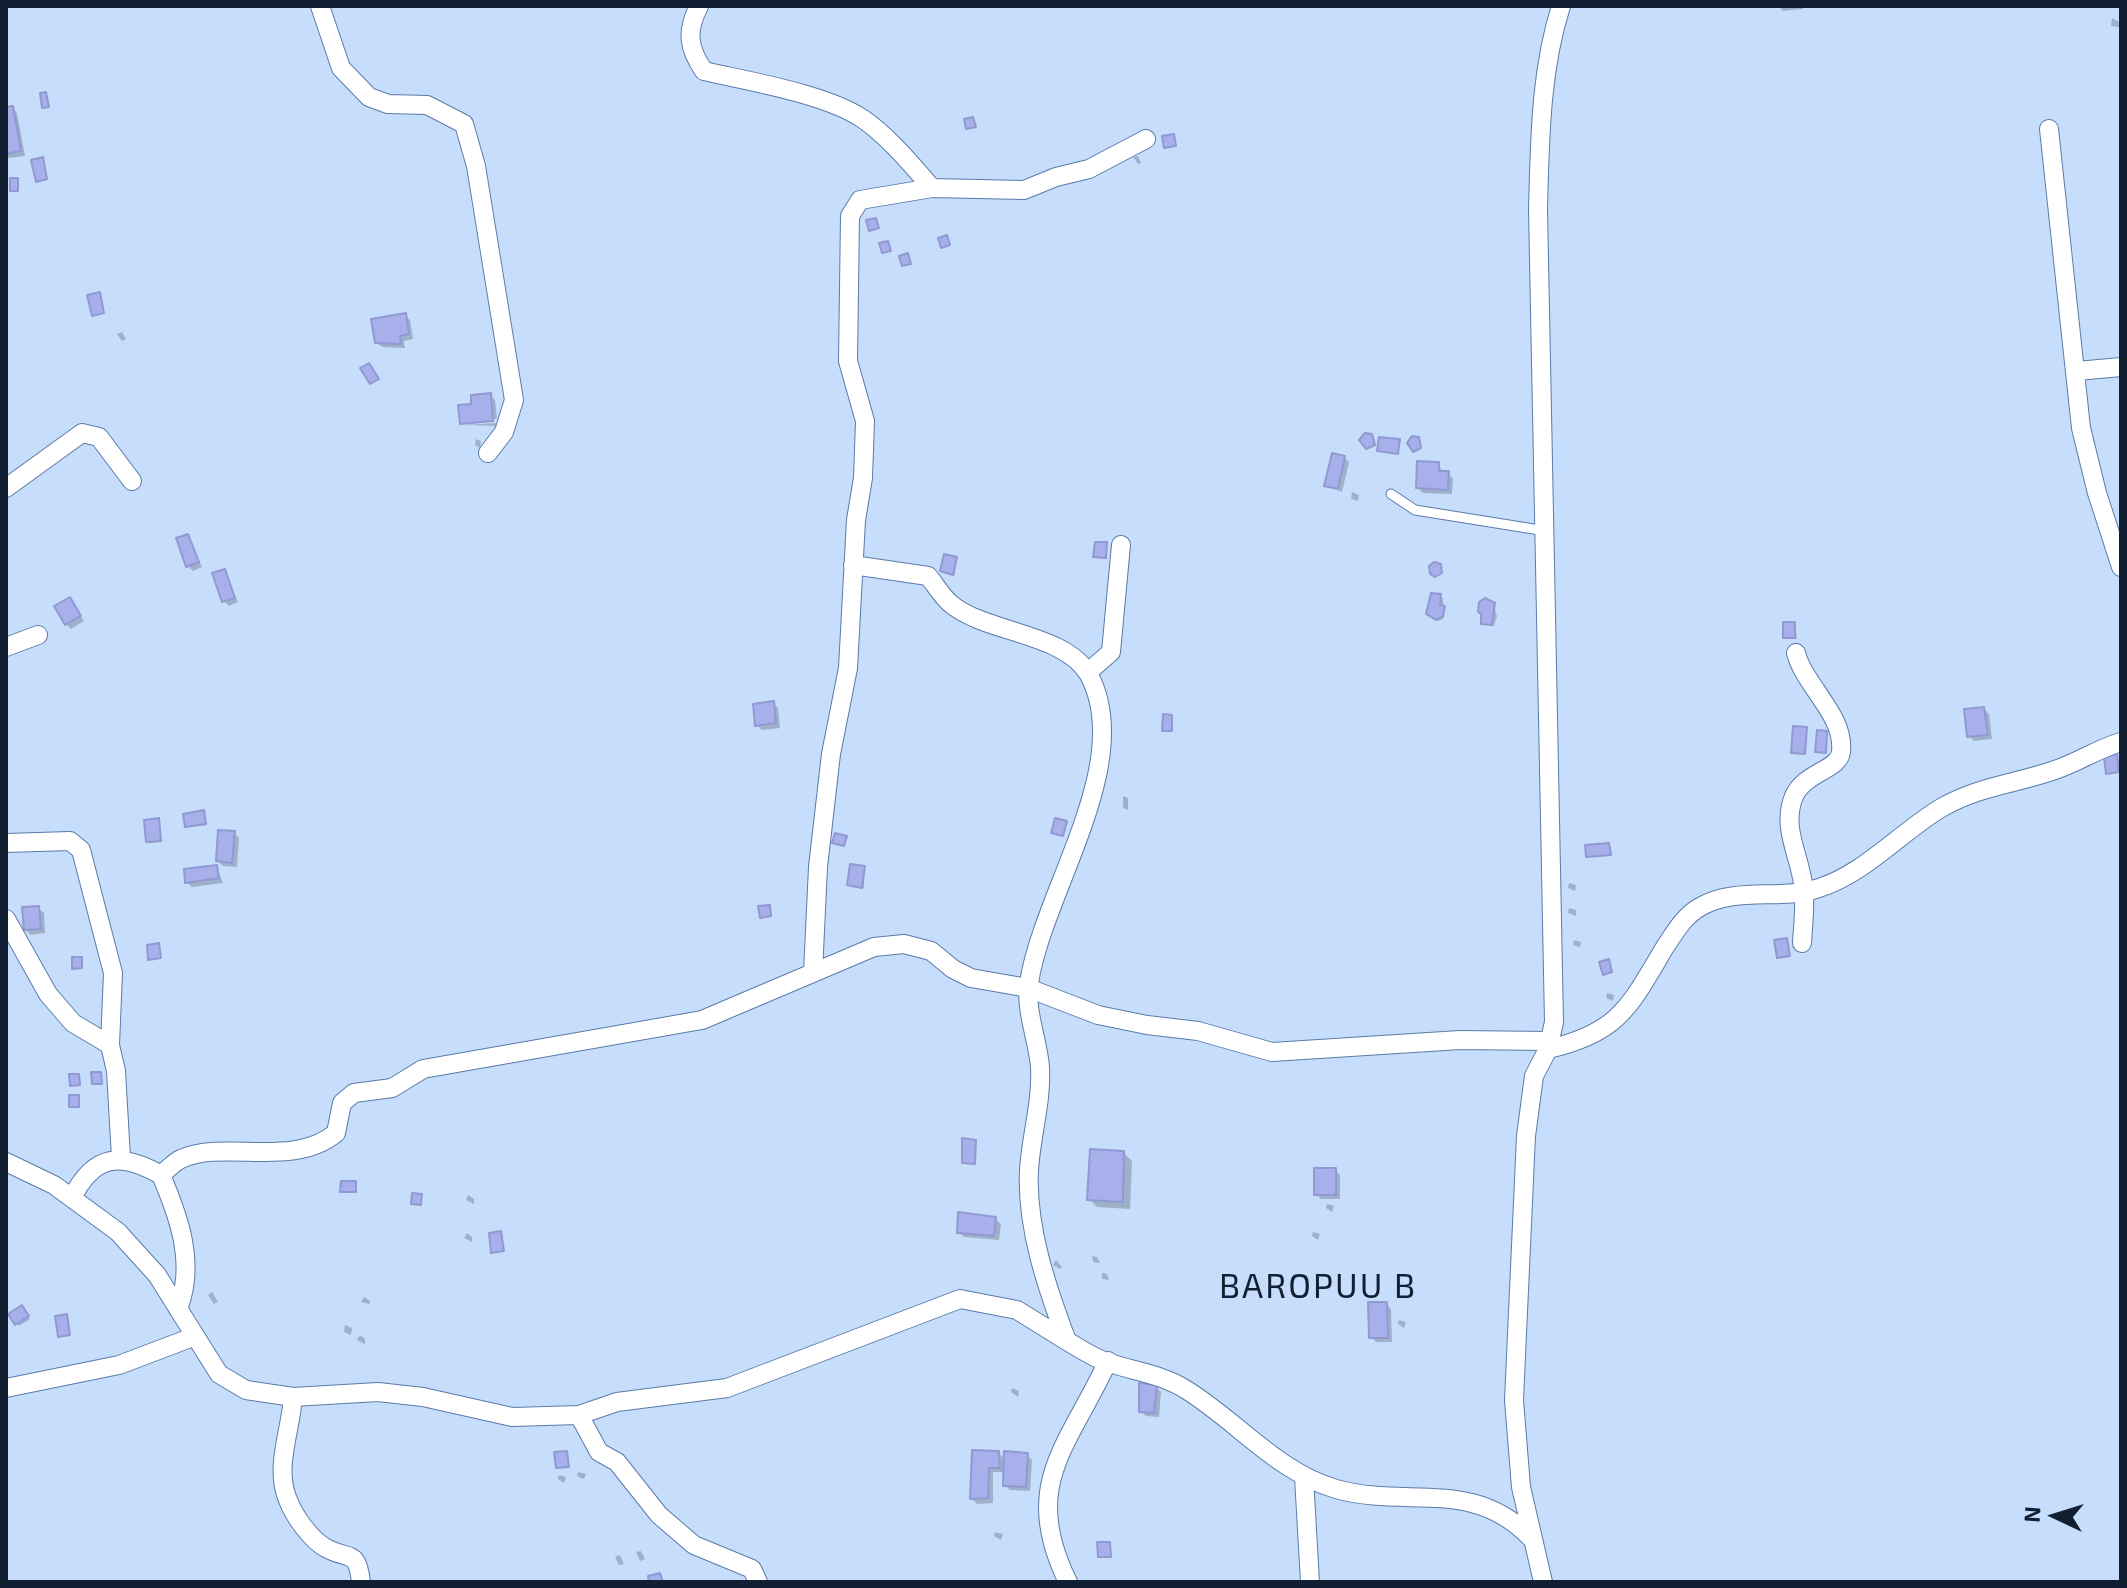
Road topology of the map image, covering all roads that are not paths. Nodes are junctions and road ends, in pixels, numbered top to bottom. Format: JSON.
{"nodes":[{"id":1,"x":320,"y":6,"type":"edge"},
{"id":2,"x":699,"y":6,"type":"edge"},
{"id":3,"x":1561,"y":6,"type":"edge"},
{"id":4,"x":2049,"y":129,"type":"dead end"},
{"id":5,"x":1146,"y":139,"type":"dead end"},
{"id":6,"x":932,"y":188,"type":"junction"},
{"id":7,"x":2121,"y":367,"type":"edge"},
{"id":8,"x":2077,"y":371,"type":"junction"},
{"id":9,"x":488,"y":453,"type":"dead end"},
{"id":10,"x":132,"y":481,"type":"dead end"},
{"id":11,"x":6,"y":488,"type":"edge"},
{"id":12,"x":1391,"y":494,"type":"dead end"},
{"id":13,"x":1546,"y":531,"type":"junction"},
{"id":14,"x":1121,"y":545,"type":"dead end"},
{"id":15,"x":853,"y":565,"type":"junction"},
{"id":16,"x":2121,"y":567,"type":"edge"},
{"id":17,"x":38,"y":635,"type":"dead end"},
{"id":18,"x":6,"y":647,"type":"edge"},
{"id":19,"x":1796,"y":653,"type":"dead end"},
{"id":20,"x":1088,"y":672,"type":"junction"},
{"id":21,"x":2121,"y":742,"type":"edge"},
{"id":22,"x":6,"y":843,"type":"edge"},
{"id":23,"x":1805,"y":891,"type":"junction"},
{"id":24,"x":6,"y":919,"type":"edge"},
{"id":25,"x":1802,"y":943,"type":"dead end"},
{"id":26,"x":813,"y":973,"type":"junction"},
{"id":27,"x":1028,"y":988,"type":"junction"},
{"id":28,"x":110,"y":1045,"type":"junction"},
{"id":29,"x":1548,"y":1045,"type":"junction"},
{"id":30,"x":121,"y":1158,"type":"junction"},
{"id":31,"x":6,"y":1162,"type":"edge"},
{"id":32,"x":161,"y":1175,"type":"junction"},
{"id":33,"x":72,"y":1198,"type":"junction"},
{"id":34,"x":178,"y":1309,"type":"junction"},
{"id":35,"x":193,"y":1337,"type":"junction"},
{"id":36,"x":1067,"y":1341,"type":"junction"},
{"id":37,"x":1108,"y":1361,"type":"junction"},
{"id":38,"x":6,"y":1388,"type":"edge"},
{"id":39,"x":293,"y":1397,"type":"junction"},
{"id":40,"x":579,"y":1415,"type":"junction"},
{"id":41,"x":1304,"y":1477,"type":"junction"},
{"id":42,"x":1531,"y":1538,"type":"junction"},
{"id":43,"x":361,"y":1582,"type":"edge"},
{"id":44,"x":758,"y":1582,"type":"edge"},
{"id":45,"x":1068,"y":1582,"type":"edge"},
{"id":46,"x":1310,"y":1582,"type":"edge"},
{"id":47,"x":1543,"y":1582,"type":"edge"}],
"edges":[{"from":1,"to":9,"type":"street"},
{"from":2,"to":6,"type":"street"},
{"from":3,"to":13,"type":"street"},
{"from":4,"to":8,"type":"street"},
{"from":5,"to":6,"type":"street"},
{"from":6,"to":15,"type":"street"},
{"from":7,"to":8,"type":"street"},
{"from":8,"to":16,"type":"street"},
{"from":10,"to":11,"type":"street"},
{"from":12,"to":13,"type":"lane"},
{"from":13,"to":29,"type":"street"},
{"from":14,"to":20,"type":"street"},
{"from":15,"to":20,"type":"street"},
{"from":15,"to":26,"type":"street"},
{"from":17,"to":18,"type":"street"},
{"from":19,"to":23,"type":"street"},
{"from":20,"to":27,"type":"street"},
{"from":21,"to":23,"type":"street"},
{"from":22,"to":28,"type":"street"},
{"from":23,"to":25,"type":"street"},
{"from":23,"to":29,"type":"street"},
{"from":24,"to":28,"type":"street"},
{"from":26,"to":27,"type":"street"},
{"from":26,"to":32,"type":"street"},
{"from":27,"to":29,"type":"street"},
{"from":27,"to":36,"type":"street"},
{"from":28,"to":30,"type":"street"},
{"from":29,"to":42,"type":"street"},
{"from":30,"to":32,"type":"street"},
{"from":30,"to":33,"type":"street"},
{"from":31,"to":33,"type":"street"},
{"from":32,"to":34,"type":"street"},
{"from":33,"to":34,"type":"street"},
{"from":34,"to":35,"type":"street"},
{"from":35,"to":38,"type":"street"},
{"from":35,"to":39,"type":"street"},
{"from":36,"to":37,"type":"street"},
{"from":36,"to":40,"type":"street"},
{"from":37,"to":41,"type":"street"},
{"from":37,"to":45,"type":"street"},
{"from":39,"to":40,"type":"street"},
{"from":39,"to":43,"type":"street"},
{"from":40,"to":44,"type":"street"},
{"from":41,"to":42,"type":"street"},
{"from":41,"to":46,"type":"street"},
{"from":42,"to":47,"type":"street"}]}
